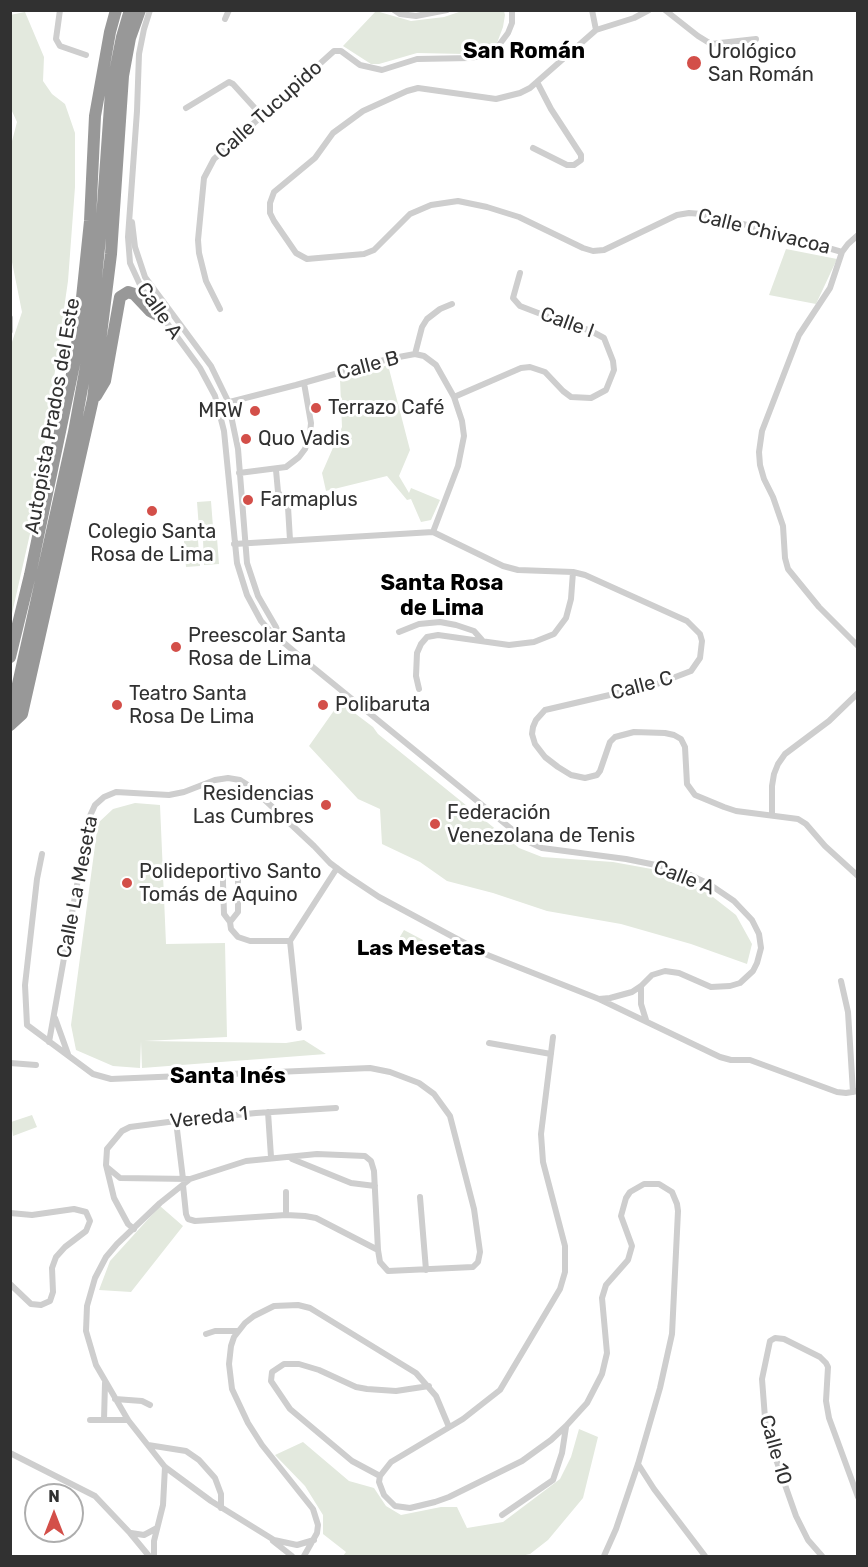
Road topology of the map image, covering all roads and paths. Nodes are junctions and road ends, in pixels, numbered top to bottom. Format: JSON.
{"nodes":[{"id":1,"x":60,"y":10,"type":"edge"},
{"id":2,"x":116,"y":10,"type":"edge"},
{"id":3,"x":130,"y":10,"type":"edge"},
{"id":4,"x":140,"y":10,"type":"edge"},
{"id":5,"x":150,"y":10,"type":"edge"},
{"id":6,"x":229,"y":10,"type":"edge"},
{"id":7,"x":394,"y":10,"type":"edge"},
{"id":8,"x":447,"y":10,"type":"edge"},
{"id":9,"x":512,"y":10,"type":"edge"},
{"id":10,"x":592,"y":10,"type":"edge"},
{"id":11,"x":649,"y":10,"type":"edge"},
{"id":12,"x":665,"y":10,"type":"edge"},
{"id":13,"x":225,"y":19,"type":"dead end"},
{"id":14,"x":596,"y":30,"type":"junction"},
{"id":15,"x":756,"y":39,"type":"dead end"},
{"id":16,"x":86,"y":55,"type":"dead end"},
{"id":17,"x":537,"y":82,"type":"junction"},
{"id":18,"x":186,"y":108,"type":"dead end"},
{"id":19,"x":262,"y":116,"type":"junction"},
{"id":20,"x":533,"y":148,"type":"dead end"},
{"id":21,"x":130,"y":210,"type":"junction"},
{"id":22,"x":858,"y":235,"type":"edge"},
{"id":23,"x":842,"y":252,"type":"junction"},
{"id":24,"x":520,"y":273,"type":"dead end"},
{"id":25,"x":452,"y":304,"type":"dead end"},
{"id":26,"x":220,"y":309,"type":"dead end"},
{"id":27,"x":161,"y":317,"type":"junction"},
{"id":28,"x":10,"y":318,"type":"edge"},
{"id":29,"x":10,"y":331,"type":"edge"},
{"id":30,"x":415,"y":354,"type":"junction"},
{"id":31,"x":304,"y":383,"type":"junction"},
{"id":32,"x":454,"y":397,"type":"junction"},
{"id":33,"x":93,"y":399,"type":"junction"},
{"id":34,"x":228,"y":401,"type":"junction"},
{"id":35,"x":218,"y":405,"type":"junction"},
{"id":36,"x":67,"y":431,"type":"junction"},
{"id":37,"x":276,"y":470,"type":"junction"},
{"id":38,"x":239,"y":473,"type":"junction"},
{"id":39,"x":433,"y":532,"type":"junction"},
{"id":40,"x":290,"y":540,"type":"junction"},
{"id":41,"x":245,"y":543,"type":"junction"},
{"id":42,"x":234,"y":544,"type":"junction"},
{"id":43,"x":573,"y":572,"type":"junction"},
{"id":44,"x":399,"y":632,"type":"dead end"},
{"id":45,"x":482,"y":640,"type":"junction"},
{"id":46,"x":282,"y":641,"type":"junction"},
{"id":47,"x":858,"y":646,"type":"edge"},
{"id":48,"x":10,"y":657,"type":"edge"},
{"id":49,"x":419,"y":689,"type":"dead end"},
{"id":50,"x":858,"y":693,"type":"edge"},
{"id":51,"x":10,"y":720,"type":"edge"},
{"id":52,"x":10,"y":725,"type":"edge"},
{"id":53,"x":772,"y":815,"type":"junction"},
{"id":54,"x":42,"y":854,"type":"dead end"},
{"id":55,"x":337,"y":868,"type":"junction"},
{"id":56,"x":858,"y":876,"type":"edge"},
{"id":57,"x":231,"y":922,"type":"junction"},
{"id":58,"x":290,"y":941,"type":"junction"},
{"id":59,"x":842,"y":981,"type":"dead end"},
{"id":60,"x":641,"y":986,"type":"junction"},
{"id":61,"x":599,"y":999,"type":"junction"},
{"id":62,"x":54,"y":1014,"type":"junction"},
{"id":63,"x":646,"y":1021,"type":"junction"},
{"id":64,"x":299,"y":1028,"type":"dead end"},
{"id":65,"x":553,"y":1037,"type":"dead end"},
{"id":66,"x":49,"y":1042,"type":"junction"},
{"id":67,"x":489,"y":1043,"type":"dead end"},
{"id":68,"x":68,"y":1054,"type":"junction"},
{"id":69,"x":551,"y":1054,"type":"junction"},
{"id":70,"x":10,"y":1063,"type":"edge"},
{"id":71,"x":36,"y":1065,"type":"dead end"},
{"id":72,"x":855,"y":1091,"type":"edge"},
{"id":73,"x":336,"y":1108,"type":"dead end"},
{"id":74,"x":268,"y":1112,"type":"junction"},
{"id":75,"x":176,"y":1121,"type":"junction"},
{"id":76,"x":288,"y":1157,"type":"junction"},
{"id":77,"x":271,"y":1158,"type":"junction"},
{"id":78,"x":106,"y":1165,"type":"junction"},
{"id":79,"x":185,"y":1181,"type":"junction"},
{"id":80,"x":375,"y":1186,"type":"junction"},
{"id":81,"x":286,"y":1192,"type":"dead end"},
{"id":82,"x":420,"y":1197,"type":"dead end"},
{"id":83,"x":10,"y":1213,"type":"edge"},
{"id":84,"x":286,"y":1215,"type":"junction"},
{"id":85,"x":134,"y":1229,"type":"junction"},
{"id":86,"x":378,"y":1250,"type":"junction"},
{"id":87,"x":426,"y":1270,"type":"junction"},
{"id":88,"x":10,"y":1284,"type":"edge"},
{"id":89,"x":237,"y":1331,"type":"junction"},
{"id":90,"x":207,"y":1334,"type":"dead end"},
{"id":91,"x":105,"y":1382,"type":"junction"},
{"id":92,"x":429,"y":1386,"type":"junction"},
{"id":93,"x":115,"y":1399,"type":"junction"},
{"id":94,"x":150,"y":1405,"type":"dead end"},
{"id":95,"x":90,"y":1420,"type":"dead end"},
{"id":96,"x":104,"y":1420,"type":"junction"},
{"id":97,"x":128,"y":1420,"type":"junction"},
{"id":98,"x":566,"y":1426,"type":"junction"},
{"id":99,"x":449,"y":1427,"type":"junction"},
{"id":100,"x":148,"y":1445,"type":"junction"},
{"id":101,"x":10,"y":1453,"type":"edge"},
{"id":102,"x":638,"y":1464,"type":"junction"},
{"id":103,"x":165,"y":1467,"type":"junction"},
{"id":104,"x":380,"y":1476,"type":"junction"},
{"id":105,"x":858,"y":1497,"type":"edge"},
{"id":106,"x":221,"y":1508,"type":"junction"},
{"id":107,"x":502,"y":1515,"type":"dead end"},
{"id":108,"x":158,"y":1527,"type":"junction"},
{"id":109,"x":130,"y":1533,"type":"junction"},
{"id":110,"x":269,"y":1537,"type":"junction"},
{"id":111,"x":314,"y":1540,"type":"junction"},
{"id":112,"x":149,"y":1557,"type":"edge"},
{"id":113,"x":154,"y":1557,"type":"edge"},
{"id":114,"x":292,"y":1557,"type":"edge"},
{"id":115,"x":304,"y":1557,"type":"edge"},
{"id":116,"x":604,"y":1557,"type":"edge"},
{"id":117,"x":705,"y":1557,"type":"edge"},
{"id":118,"x":822,"y":1557,"type":"edge"}],
"edges":[{"from":1,"to":16,"type":"street"},
{"from":2,"to":36,"type":"highway","name":"Autopista Prados del Este"},
{"from":3,"to":36,"type":"highway","name":"Autopista Prados del Este"},
{"from":4,"to":33,"type":"highway"},
{"from":5,"to":21,"type":"street"},
{"from":6,"to":13,"type":"street"},
{"from":7,"to":8,"type":"street"},
{"from":9,"to":19,"type":"street","name":"Calle Tucupido"},
{"from":10,"to":14,"type":"street"},
{"from":11,"to":14,"type":"street","name":"Calle Chivacoa"},
{"from":12,"to":15,"type":"street"},
{"from":14,"to":17,"type":"street","name":"Calle Chivacoa"},
{"from":17,"to":20,"type":"street"},
{"from":17,"to":23,"type":"street","name":"Calle Chivacoa"},
{"from":18,"to":19,"type":"street"},
{"from":19,"to":26,"type":"street","name":"Calle Tucupido"},
{"from":21,"to":27,"type":"street","name":"Calle A"},
{"from":21,"to":34,"type":"street","name":"Calle A"},
{"from":22,"to":23,"type":"street"},
{"from":23,"to":47,"type":"street"},
{"from":24,"to":32,"type":"street","name":"Calle I"},
{"from":25,"to":30,"type":"street"},
{"from":27,"to":33,"type":"highway"},
{"from":27,"to":35,"type":"street","name":"Calle A"},
{"from":28,"to":29,"type":"street"},
{"from":30,"to":31,"type":"street","name":"Calle B"},
{"from":30,"to":32,"type":"street","name":"Calle B"},
{"from":31,"to":34,"type":"street","name":"Calle B"},
{"from":31,"to":37,"type":"street"},
{"from":32,"to":39,"type":"street","name":"Calle B"},
{"from":33,"to":52,"type":"highway"},
{"from":34,"to":35,"type":"street","name":"Calle B"},
{"from":34,"to":38,"type":"street","name":"Calle A"},
{"from":35,"to":42,"type":"street","name":"Calle A"},
{"from":36,"to":48,"type":"highway","name":"Autopista Prados del Este"},
{"from":36,"to":51,"type":"highway","name":"Autopista Prados del Este"},
{"from":37,"to":38,"type":"street"},
{"from":37,"to":40,"type":"street"},
{"from":38,"to":41,"type":"street","name":"Calle A"},
{"from":39,"to":40,"type":"street","name":"Calle C"},
{"from":39,"to":43,"type":"street","name":"Calle C"},
{"from":40,"to":41,"type":"street","name":"Calle C"},
{"from":41,"to":42,"type":"street","name":"Calle C"},
{"from":41,"to":46,"type":"street","name":"Calle A"},
{"from":42,"to":46,"type":"street","name":"Calle A"},
{"from":43,"to":45,"type":"street"},
{"from":43,"to":53,"type":"street","name":"Calle C"},
{"from":44,"to":45,"type":"street"},
{"from":45,"to":49,"type":"street"},
{"from":46,"to":60,"type":"street","name":"Calle A"},
{"from":50,"to":53,"type":"street"},
{"from":53,"to":56,"type":"street"},
{"from":54,"to":66,"type":"street"},
{"from":55,"to":58,"type":"street"},
{"from":55,"to":61,"type":"street","name":"Calle La Meseta"},
{"from":55,"to":62,"type":"street","name":"Calle La Meseta"},
{"from":57,"to":57,"type":"street"},
{"from":57,"to":58,"type":"street"},
{"from":58,"to":64,"type":"street"},
{"from":59,"to":72,"type":"street"},
{"from":60,"to":61,"type":"street","name":"Calle A"},
{"from":60,"to":63,"type":"street"},
{"from":61,"to":63,"type":"street"},
{"from":62,"to":66,"type":"street","name":"Calle La Meseta"},
{"from":62,"to":68,"type":"street"},
{"from":63,"to":72,"type":"street"},
{"from":65,"to":69,"type":"street"},
{"from":66,"to":68,"type":"street"},
{"from":67,"to":69,"type":"street"},
{"from":68,"to":87,"type":"street"},
{"from":69,"to":99,"type":"street"},
{"from":70,"to":71,"type":"street"},
{"from":73,"to":74,"type":"street","name":"Vereda 1"},
{"from":74,"to":75,"type":"street","name":"Vereda 1"},
{"from":74,"to":77,"type":"street"},
{"from":75,"to":78,"type":"street","name":"Vereda 1"},
{"from":75,"to":79,"type":"street"},
{"from":76,"to":77,"type":"street"},
{"from":76,"to":80,"type":"street"},
{"from":76,"to":80,"type":"street"},
{"from":77,"to":79,"type":"street"},
{"from":78,"to":79,"type":"street"},
{"from":78,"to":85,"type":"street"},
{"from":79,"to":84,"type":"street"},
{"from":79,"to":85,"type":"street"},
{"from":80,"to":86,"type":"street"},
{"from":81,"to":84,"type":"street"},
{"from":82,"to":87,"type":"street"},
{"from":83,"to":88,"type":"street"},
{"from":84,"to":86,"type":"street"},
{"from":85,"to":91,"type":"street"},
{"from":86,"to":87,"type":"street"},
{"from":89,"to":90,"type":"street"},
{"from":89,"to":92,"type":"street"},
{"from":89,"to":111,"type":"street"},
{"from":91,"to":93,"type":"street"},
{"from":91,"to":96,"type":"street"},
{"from":92,"to":99,"type":"street"},
{"from":92,"to":104,"type":"street"},
{"from":93,"to":94,"type":"street"},
{"from":93,"to":97,"type":"street"},
{"from":95,"to":96,"type":"street"},
{"from":96,"to":97,"type":"street"},
{"from":97,"to":100,"type":"street"},
{"from":98,"to":102,"type":"street"},
{"from":98,"to":104,"type":"street"},
{"from":98,"to":107,"type":"street"},
{"from":99,"to":104,"type":"street"},
{"from":100,"to":103,"type":"street"},
{"from":100,"to":106,"type":"street"},
{"from":101,"to":109,"type":"street"},
{"from":102,"to":116,"type":"street"},
{"from":102,"to":117,"type":"street"},
{"from":103,"to":106,"type":"street"},
{"from":103,"to":108,"type":"street"},
{"from":105,"to":118,"type":"street","name":"Calle 10"},
{"from":106,"to":110,"type":"street"},
{"from":108,"to":109,"type":"street"},
{"from":108,"to":113,"type":"street"},
{"from":109,"to":112,"type":"street"},
{"from":110,"to":111,"type":"street"},
{"from":110,"to":114,"type":"street"},
{"from":111,"to":115,"type":"street"}]}
